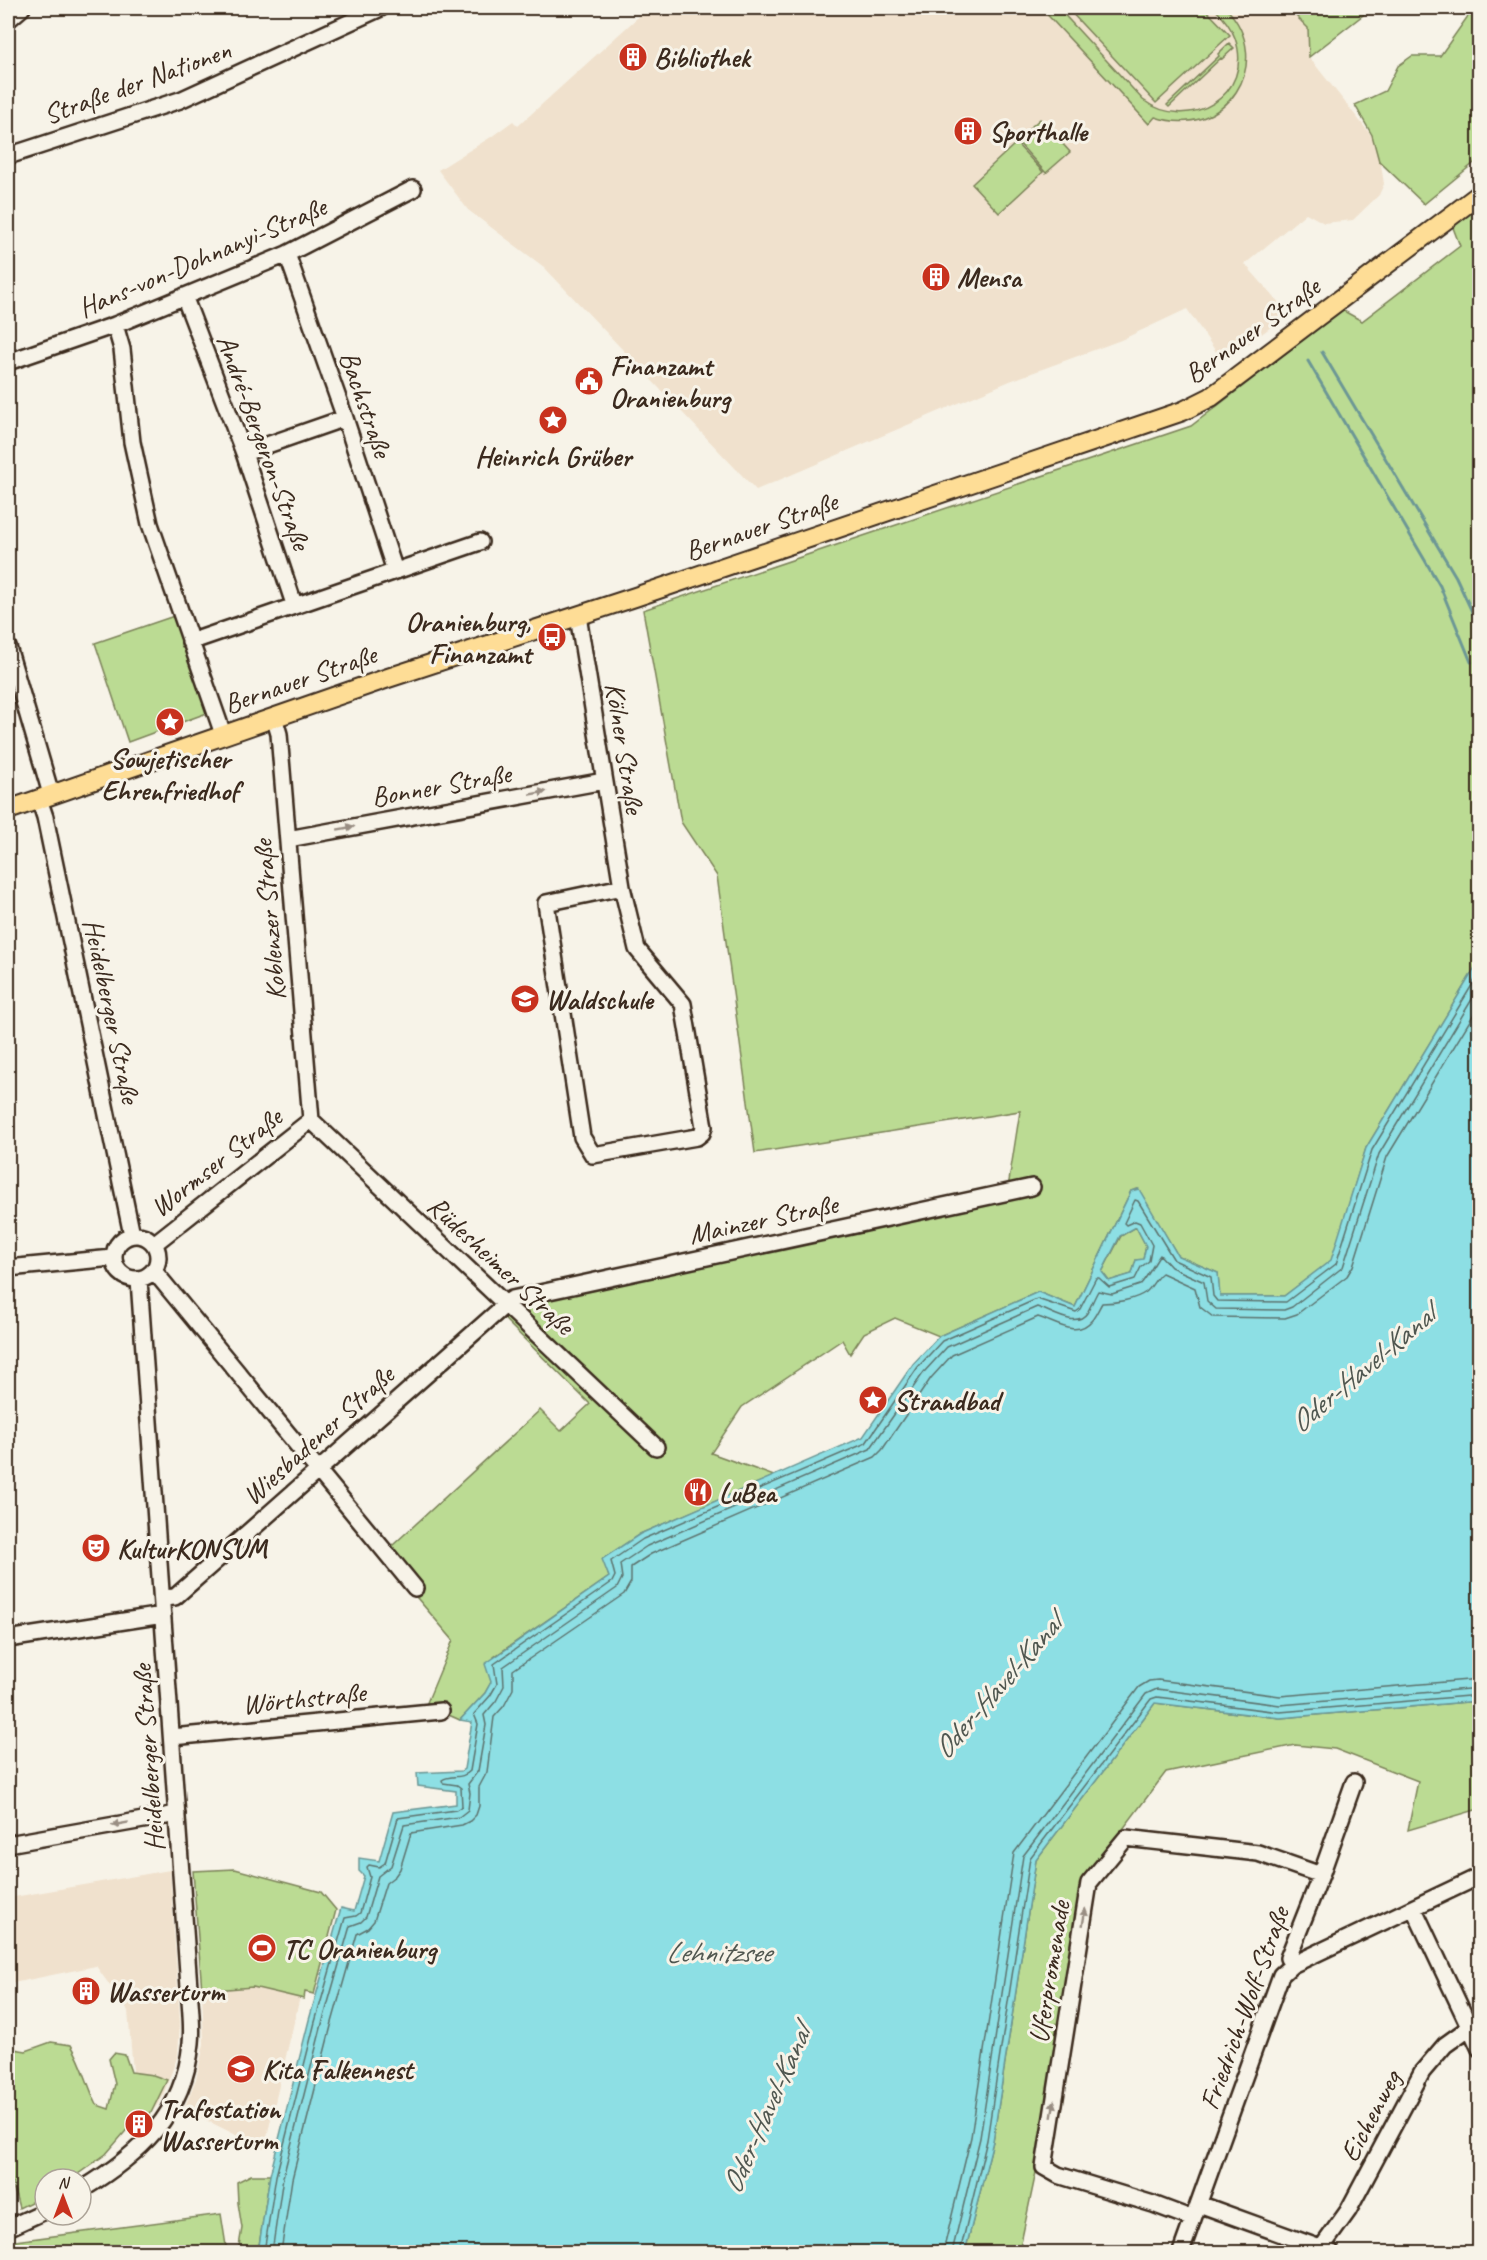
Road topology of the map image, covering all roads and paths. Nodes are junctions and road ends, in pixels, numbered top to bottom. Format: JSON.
{"nodes":[{"id":1,"x":22,"y":8,"type":"edge"},
{"id":2,"x":381,"y":8,"type":"edge"},
{"id":3,"x":8,"y":20,"type":"edge"},
{"id":4,"x":8,"y":156,"type":"edge"},
{"id":5,"x":413,"y":189,"type":"dead end"},
{"id":6,"x":1479,"y":194,"type":"edge"},
{"id":7,"x":287,"y":254,"type":"junction"},
{"id":8,"x":184,"y":296,"type":"junction"},
{"id":9,"x":115,"y":325,"type":"junction"},
{"id":10,"x":8,"y":362,"type":"edge"},
{"id":11,"x":345,"y":418,"type":"junction"},
{"id":12,"x":244,"y":453,"type":"junction"},
{"id":13,"x":480,"y":542,"type":"dead end"},
{"id":14,"x":395,"y":571,"type":"junction"},
{"id":15,"x":294,"y":604,"type":"junction"},
{"id":16,"x":578,"y":616,"type":"junction"},
{"id":17,"x":190,"y":642,"type":"junction"},
{"id":18,"x":8,"y":647,"type":"edge"},
{"id":19,"x":274,"y":717,"type":"junction"},
{"id":20,"x":223,"y":734,"type":"junction"},
{"id":21,"x":604,"y":781,"type":"junction"},
{"id":22,"x":45,"y":796,"type":"junction"},
{"id":23,"x":8,"y":810,"type":"edge"},
{"id":24,"x":288,"y":839,"type":"junction"},
{"id":25,"x":622,"y":887,"type":"junction"},
{"id":26,"x":311,"y":1120,"type":"junction"},
{"id":27,"x":1032,"y":1187,"type":"dead end"},
{"id":28,"x":132,"y":1235,"type":"junction"},
{"id":29,"x":154,"y":1244,"type":"junction"},
{"id":30,"x":113,"y":1258,"type":"junction"},
{"id":31,"x":8,"y":1268,"type":"edge"},
{"id":32,"x":154,"y":1271,"type":"junction"},
{"id":33,"x":139,"y":1280,"type":"junction"},
{"id":34,"x":505,"y":1303,"type":"junction"},
{"id":35,"x":656,"y":1447,"type":"dead end"},
{"id":36,"x":317,"y":1470,"type":"junction"},
{"id":37,"x":415,"y":1587,"type":"dead end"},
{"id":38,"x":162,"y":1598,"type":"junction"},
{"id":39,"x":163,"y":1615,"type":"junction"},
{"id":40,"x":8,"y":1639,"type":"edge"},
{"id":41,"x":441,"y":1711,"type":"dead end"},
{"id":42,"x":172,"y":1737,"type":"junction"},
{"id":43,"x":1354,"y":1782,"type":"dead end"},
{"id":44,"x":177,"y":1814,"type":"junction"},
{"id":45,"x":8,"y":1844,"type":"edge"},
{"id":46,"x":1321,"y":1875,"type":"junction"},
{"id":47,"x":1479,"y":1876,"type":"edge"},
{"id":48,"x":1413,"y":1909,"type":"junction"},
{"id":49,"x":1292,"y":1965,"type":"junction"},
{"id":50,"x":1474,"y":2024,"type":"edge"},
{"id":51,"x":1479,"y":2049,"type":"edge"},
{"id":52,"x":93,"y":2182,"type":"edge"},
{"id":53,"x":1199,"y":2204,"type":"junction"},
{"id":54,"x":33,"y":2217,"type":"edge"},
{"id":55,"x":1193,"y":2219,"type":"junction"},
{"id":56,"x":8,"y":2228,"type":"edge"},
{"id":57,"x":1325,"y":2251,"type":"edge"},
{"id":58,"x":1181,"y":2253,"type":"edge"}],
"edges":[{"from":1,"to":3,"type":"street"},
{"from":2,"to":4,"type":"street","name":"Straße der Nationen"},
{"from":5,"to":7,"type":"street","name":"Hans-von-Dohnanyi-Straße"},
{"from":6,"to":16,"type":"main road","name":"Bernauer Straße"},
{"from":7,"to":8,"type":"street","name":"Hans-von-Dohnanyi-Straße"},
{"from":7,"to":11,"type":"street","name":"Bachstraße"},
{"from":8,"to":9,"type":"street","name":"Hans-von-Dohnanyi-Straße"},
{"from":8,"to":12,"type":"street","name":"André-Bergeron-Straße"},
{"from":9,"to":10,"type":"street","name":"Hans-von-Dohnanyi-Straße"},
{"from":9,"to":17,"type":"street"},
{"from":11,"to":12,"type":"street"},
{"from":11,"to":14,"type":"street","name":"Bachstraße"},
{"from":12,"to":15,"type":"street","name":"André-Bergeron-Straße"},
{"from":13,"to":14,"type":"street"},
{"from":14,"to":15,"type":"street"},
{"from":15,"to":17,"type":"street"},
{"from":16,"to":19,"type":"main road","name":"Bernauer Straße"},
{"from":16,"to":21,"type":"street","name":"Kölner Straße"},
{"from":17,"to":20,"type":"street"},
{"from":18,"to":22,"type":"street","name":"Heidelberger Straße"},
{"from":19,"to":20,"type":"main road","name":"Bernauer Straße"},
{"from":19,"to":24,"type":"street","name":"Koblenzer Straße"},
{"from":20,"to":22,"type":"main road","name":"Bernauer Straße"},
{"from":24,"to":21,"type":"street","name":"Bonner Straße","one_way":true},
{"from":21,"to":25,"type":"street","name":"Kölner Straße"},
{"from":22,"to":23,"type":"main road","name":"Bernauer Straße"},
{"from":22,"to":28,"type":"street","name":"Heidelberger Straße"},
{"from":24,"to":26,"type":"street","name":"Koblenzer Straße"},
{"from":25,"to":25,"type":"street","name":"Kölner Straße"},
{"from":26,"to":29,"type":"street","name":"Wormser Straße"},
{"from":26,"to":34,"type":"street","name":"Rüdesheimer Straße"},
{"from":27,"to":34,"type":"street","name":"Mainzer Straße"},
{"from":28,"to":29,"type":"street"},
{"from":28,"to":30,"type":"street"},
{"from":29,"to":32,"type":"street"},
{"from":30,"to":31,"type":"street"},
{"from":30,"to":33,"type":"street"},
{"from":32,"to":33,"type":"street"},
{"from":32,"to":36,"type":"street"},
{"from":33,"to":38,"type":"street","name":"Heidelberger Straße"},
{"from":34,"to":35,"type":"street","name":"Rüdesheimer Straße"},
{"from":34,"to":36,"type":"street","name":"Wiesbadener Straße"},
{"from":36,"to":37,"type":"street"},
{"from":36,"to":38,"type":"street","name":"Wiesbadener Straße"},
{"from":38,"to":39,"type":"street","name":"Heidelberger Straße"},
{"from":39,"to":40,"type":"street"},
{"from":39,"to":42,"type":"street","name":"Heidelberger Straße"},
{"from":41,"to":42,"type":"street","name":"Wörthstraße"},
{"from":42,"to":44,"type":"street","name":"Heidelberger Straße"},
{"from":43,"to":46,"type":"street","name":"Friedrich-Wolf-Straße"},
{"from":44,"to":45,"type":"street","one_way":true},
{"from":44,"to":52,"type":"street","name":"Heidelberger Straße"},
{"from":46,"to":49,"type":"street","name":"Friedrich-Wolf-Straße"},
{"from":55,"to":46,"type":"street","name":"Uferpromenade","one_way":true},
{"from":47,"to":48,"type":"street"},
{"from":48,"to":49,"type":"street"},
{"from":48,"to":50,"type":"street"},
{"from":49,"to":53,"type":"street","name":"Friedrich-Wolf-Straße"},
{"from":50,"to":51,"type":"street"},
{"from":50,"to":57,"type":"street","name":"Eichenweg"},
{"from":53,"to":55,"type":"street","name":"Friedrich-Wolf-Straße"},
{"from":53,"to":57,"type":"street"},
{"from":54,"to":56,"type":"street"},
{"from":55,"to":58,"type":"street","name":"Friedrich-Wolf-Straße"}]}
